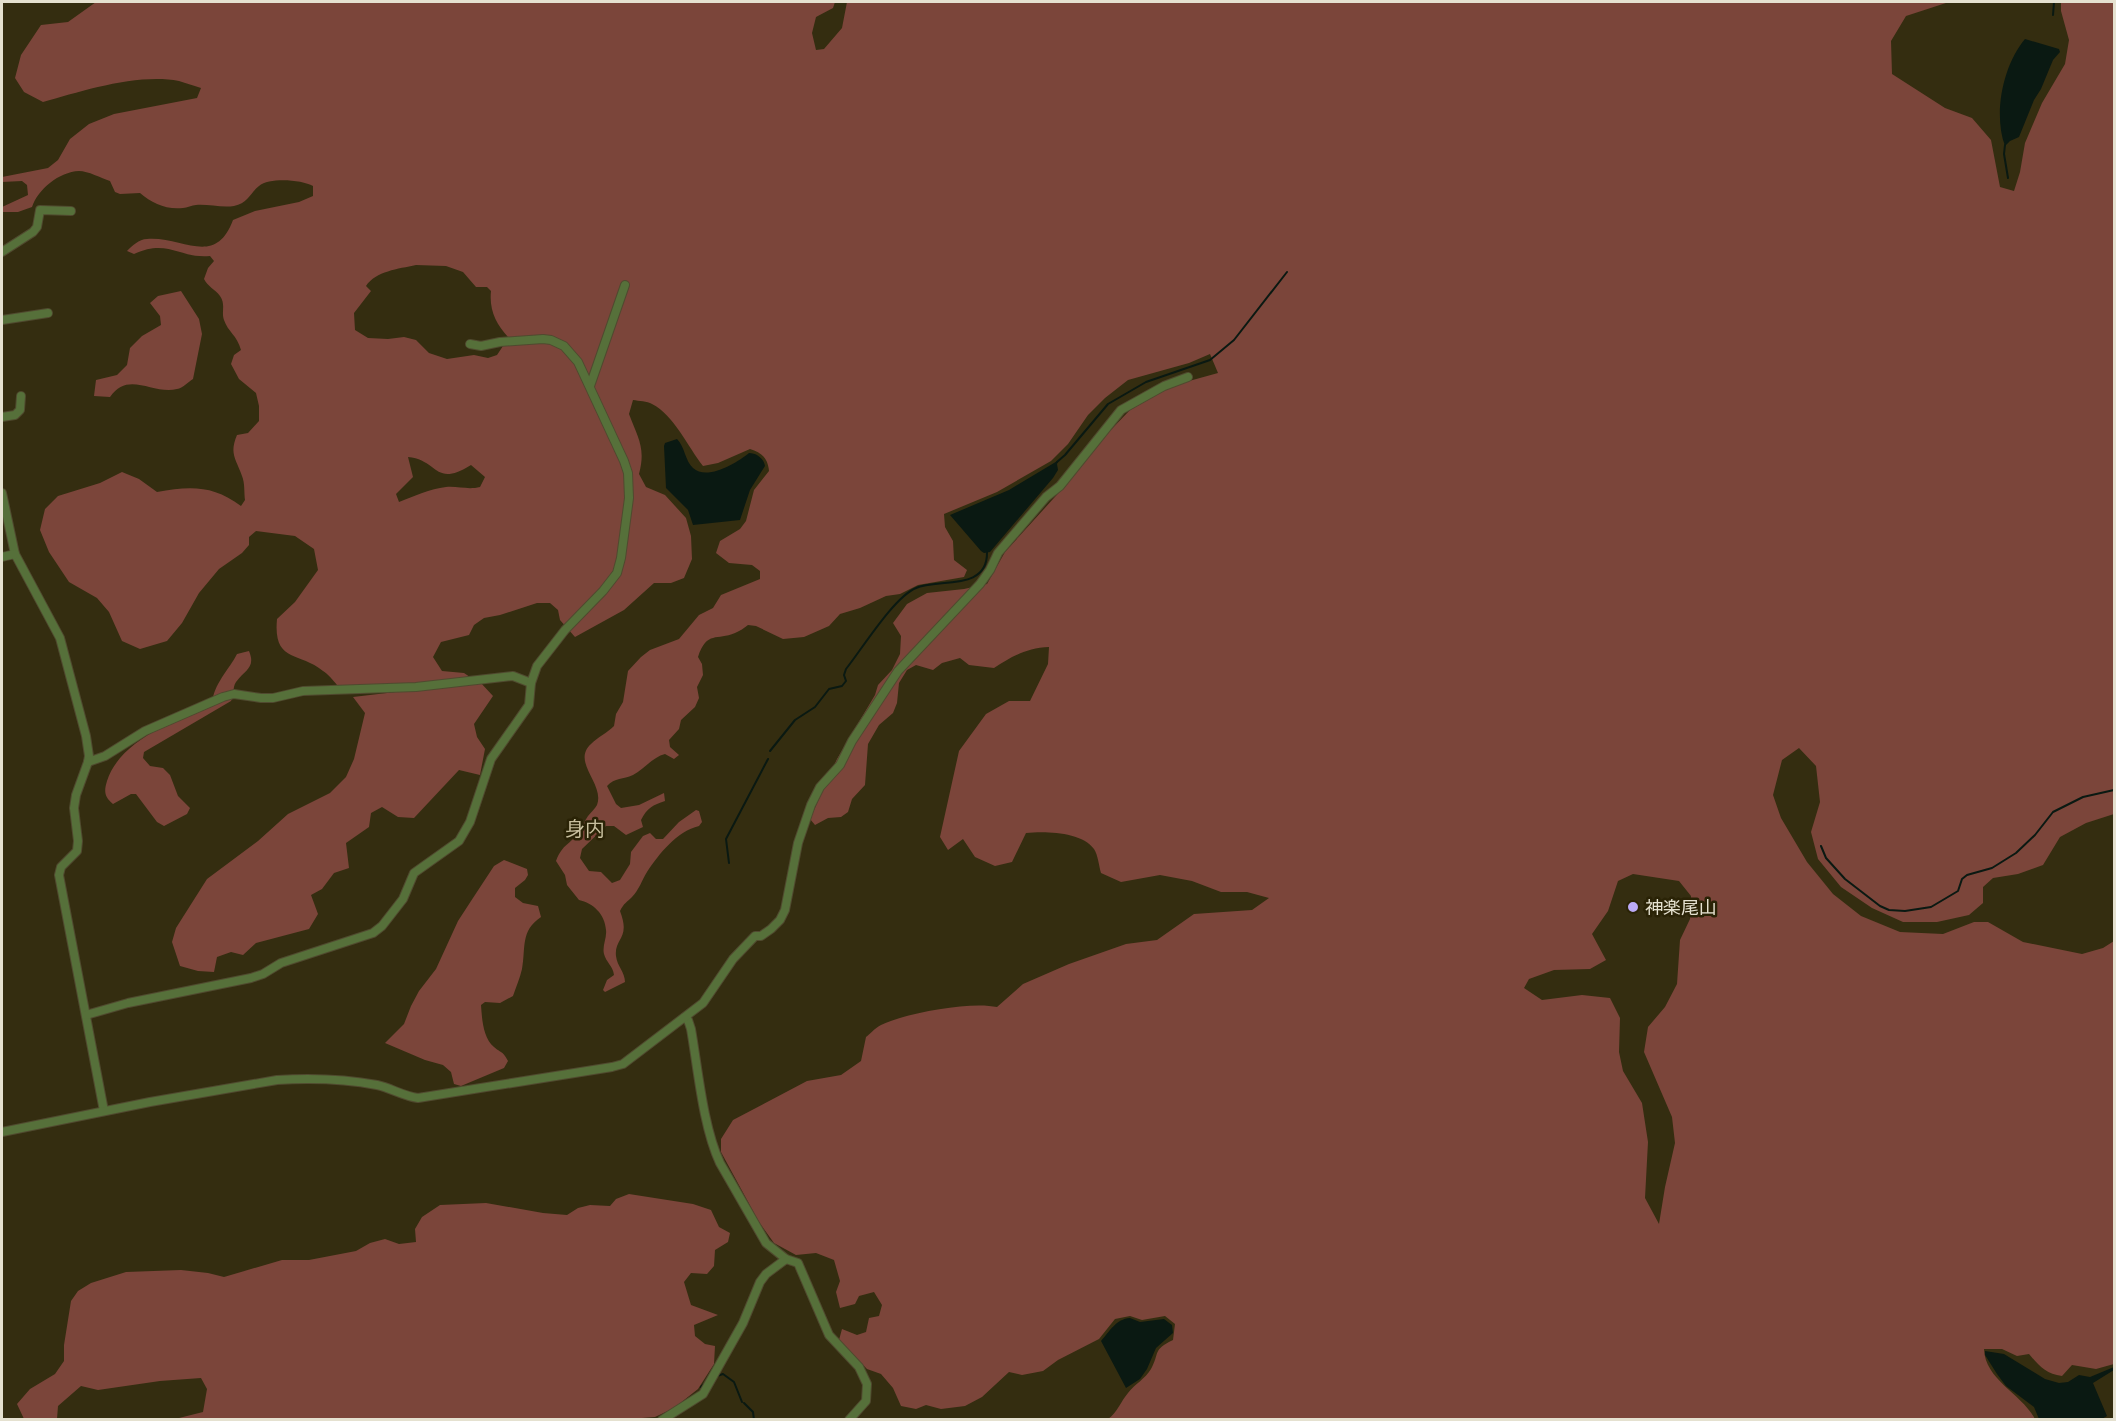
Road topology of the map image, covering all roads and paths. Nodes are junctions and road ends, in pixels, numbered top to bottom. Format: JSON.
{"nodes":[{"id":1,"x":71,"y":211,"type":"dead end"},
{"id":2,"x":2,"y":252,"type":"edge"},
{"id":3,"x":625,"y":285,"type":"dead end"},
{"id":4,"x":48,"y":313,"type":"dead end"},
{"id":5,"x":2,"y":320,"type":"edge"},
{"id":6,"x":470,"y":344,"type":"dead end"},
{"id":7,"x":1188,"y":377,"type":"dead end"},
{"id":8,"x":590,"y":386,"type":"junction"},
{"id":9,"x":21,"y":396,"type":"dead end"},
{"id":10,"x":2,"y":417,"type":"edge"},
{"id":11,"x":2,"y":493,"type":"edge"},
{"id":12,"x":15,"y":554,"type":"junction"},
{"id":13,"x":2,"y":557,"type":"edge"},
{"id":14,"x":531,"y":683,"type":"junction"},
{"id":15,"x":88,"y":762,"type":"junction"},
{"id":16,"x":86,"y":1015,"type":"junction"},
{"id":17,"x":684,"y":1018,"type":"junction"},
{"id":18,"x":104,"y":1111,"type":"junction"},
{"id":19,"x":2,"y":1132,"type":"edge"},
{"id":20,"x":786,"y":1259,"type":"junction"},
{"id":21,"x":662,"y":1419,"type":"edge"},
{"id":22,"x":849,"y":1419,"type":"edge"}],
"edges":[{"from":1,"to":2,"type":"street"},
{"from":3,"to":8,"type":"street"},
{"from":4,"to":5,"type":"street"},
{"from":6,"to":8,"type":"street"},
{"from":7,"to":17,"type":"street"},
{"from":8,"to":14,"type":"street"},
{"from":9,"to":10,"type":"street"},
{"from":11,"to":12,"type":"street"},
{"from":12,"to":13,"type":"street"},
{"from":12,"to":15,"type":"street"},
{"from":14,"to":15,"type":"street"},
{"from":14,"to":16,"type":"street"},
{"from":15,"to":16,"type":"street"},
{"from":16,"to":18,"type":"street"},
{"from":17,"to":18,"type":"street"},
{"from":17,"to":20,"type":"street"},
{"from":18,"to":19,"type":"street"},
{"from":20,"to":21,"type":"street"},
{"from":20,"to":22,"type":"street"}]}
